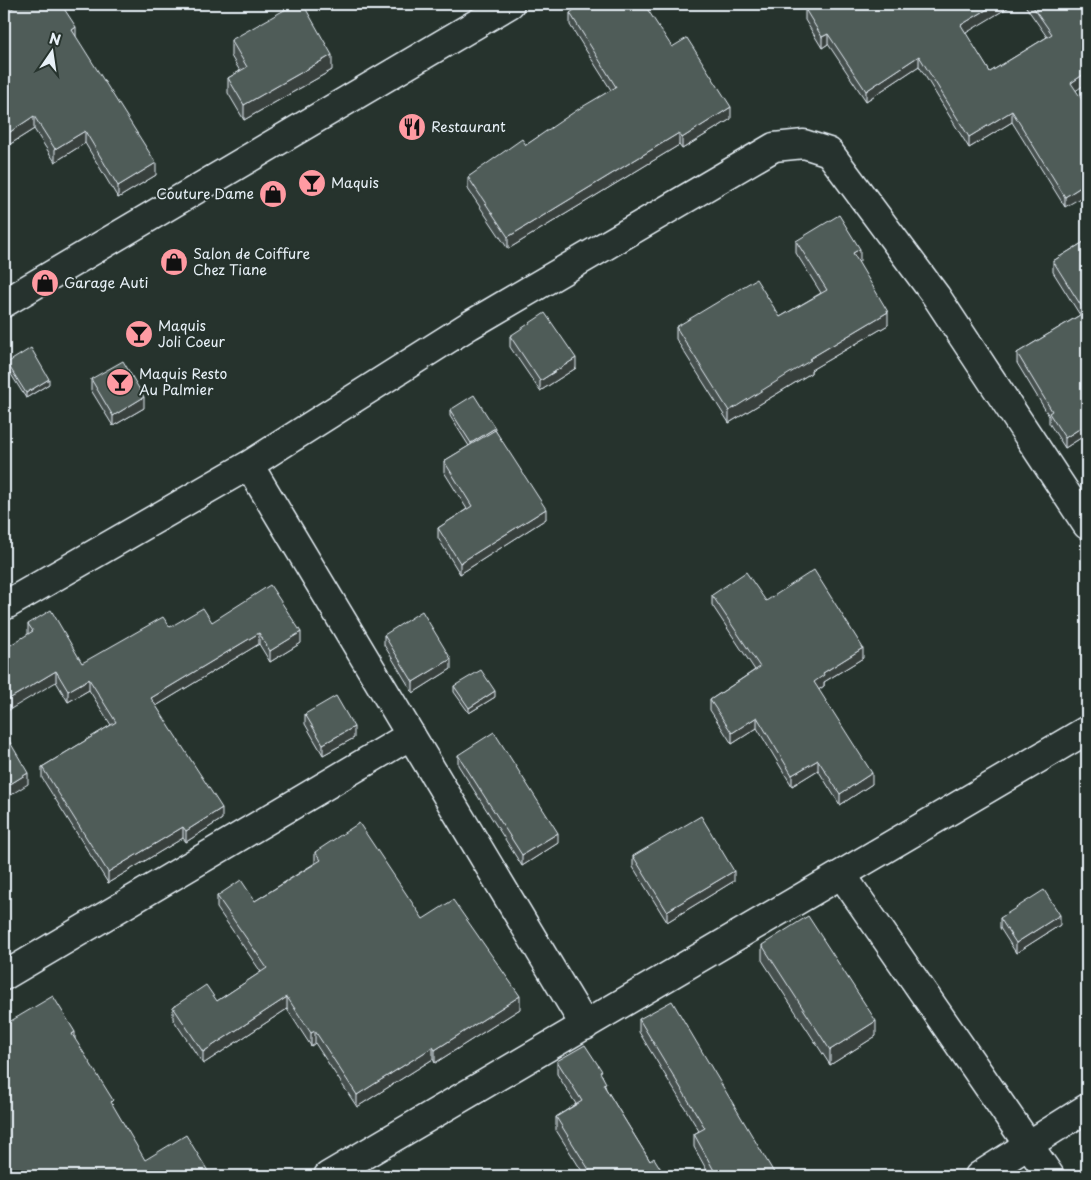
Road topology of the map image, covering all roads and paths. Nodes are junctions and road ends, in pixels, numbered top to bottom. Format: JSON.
{"nodes":[{"id":1,"x":510,"y":4,"type":"edge"},
{"id":2,"x":4,"y":304,"type":"edge"},
{"id":3,"x":249,"y":465,"type":"junction"},
{"id":4,"x":1087,"y":525,"type":"edge"},
{"id":5,"x":4,"y":606,"type":"edge"},
{"id":6,"x":1087,"y":730,"type":"edge"},
{"id":7,"x":411,"y":736,"type":"junction"},
{"id":8,"x":842,"y":875,"type":"junction"},
{"id":9,"x":4,"y":976,"type":"edge"},
{"id":10,"x":585,"y":1026,"type":"junction"},
{"id":11,"x":1087,"y":1108,"type":"edge"},
{"id":12,"x":1029,"y":1145,"type":"junction"},
{"id":13,"x":328,"y":1176,"type":"edge"},
{"id":14,"x":979,"y":1176,"type":"edge"},
{"id":15,"x":1050,"y":1176,"type":"edge"}],
"edges":[{"from":1,"to":2,"type":"street"},
{"from":3,"to":4,"type":"street"},
{"from":3,"to":5,"type":"street"},
{"from":3,"to":7,"type":"street"},
{"from":6,"to":8,"type":"street"},
{"from":7,"to":9,"type":"street"},
{"from":7,"to":10,"type":"street"},
{"from":8,"to":10,"type":"street"},
{"from":8,"to":12,"type":"street"},
{"from":10,"to":13,"type":"street"},
{"from":11,"to":12,"type":"street"},
{"from":12,"to":14,"type":"street"},
{"from":12,"to":15,"type":"street"}]}
